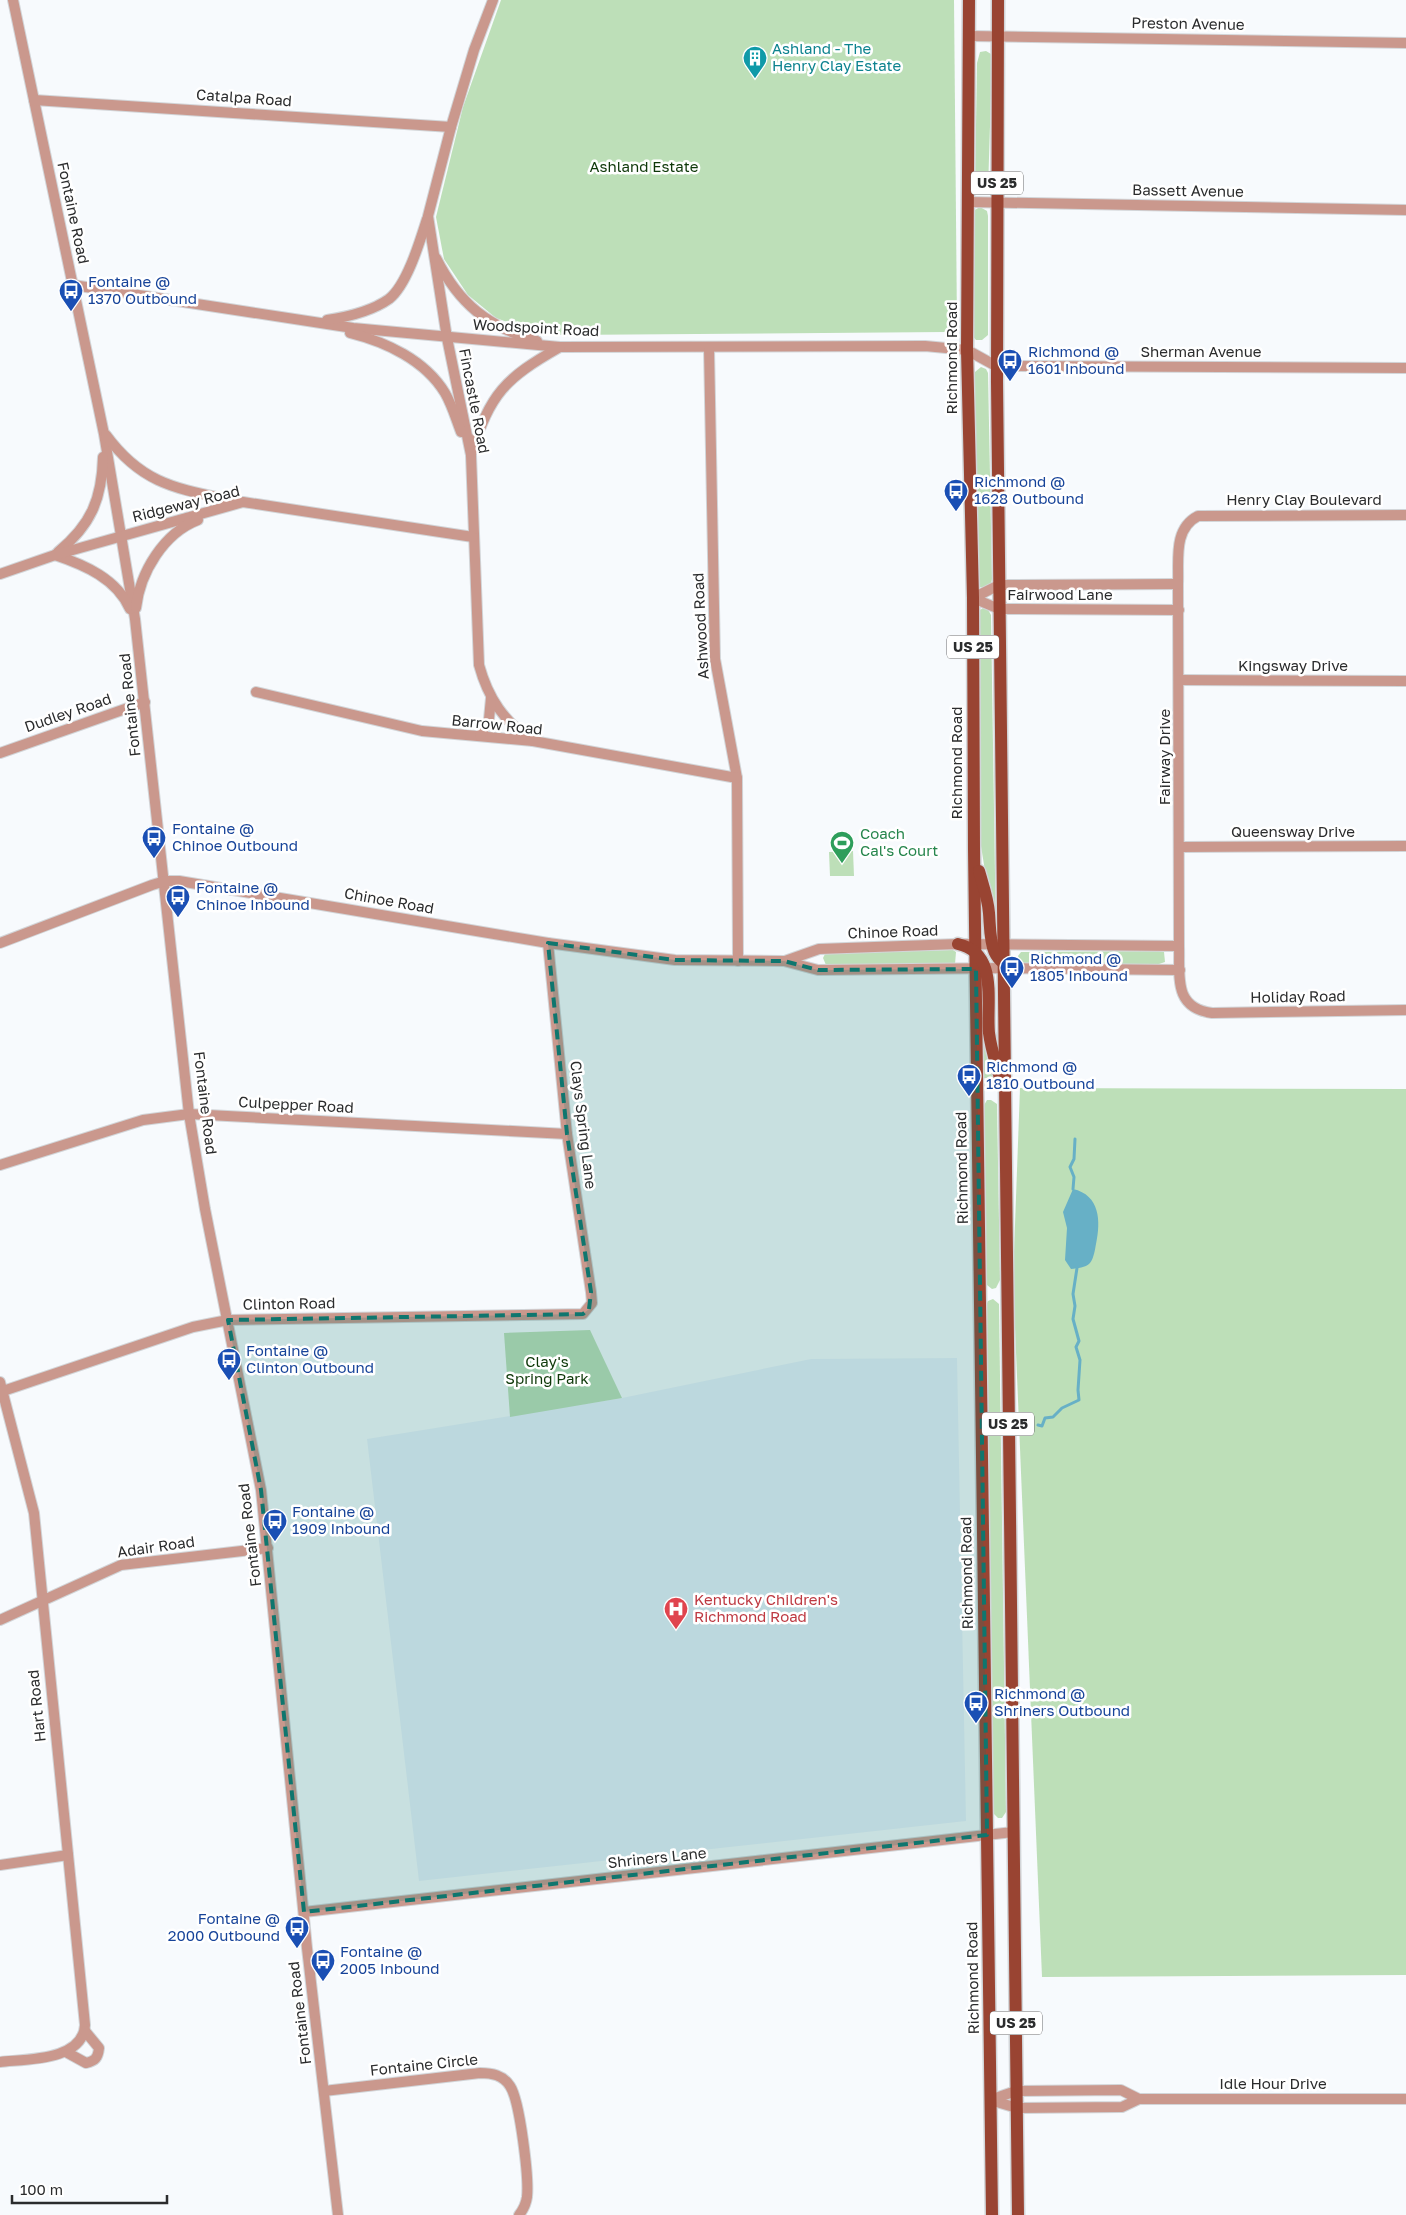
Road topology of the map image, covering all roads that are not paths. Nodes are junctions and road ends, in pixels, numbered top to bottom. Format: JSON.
{"nodes":[{"id":1,"x":13,"y":0,"type":"edge"},
{"id":2,"x":493,"y":0,"type":"edge"},
{"id":3,"x":969,"y":0,"type":"edge"},
{"id":4,"x":998,"y":0,"type":"edge"},
{"id":5,"x":969,"y":36,"type":"junction"},
{"id":6,"x":998,"y":36,"type":"junction"},
{"id":7,"x":1406,"y":43,"type":"edge"},
{"id":8,"x":34,"y":100,"type":"junction"},
{"id":9,"x":451,"y":127,"type":"junction"},
{"id":10,"x":969,"y":202,"type":"junction"},
{"id":11,"x":997,"y":202,"type":"junction"},
{"id":12,"x":1406,"y":210,"type":"edge"},
{"id":13,"x":428,"y":216,"type":"junction"},
{"id":14,"x":432,"y":246,"type":"junction"},
{"id":15,"x":73,"y":285,"type":"junction"},
{"id":16,"x":315,"y":322,"type":"junction"},
{"id":17,"x":446,"y":338,"type":"junction"},
{"id":18,"x":560,"y":347,"type":"junction"},
{"id":19,"x":709,"y":348,"type":"junction"},
{"id":20,"x":967,"y":350,"type":"junction"},
{"id":21,"x":996,"y":366,"type":"junction"},
{"id":22,"x":1406,"y":368,"type":"edge"},
{"id":23,"x":104,"y":434,"type":"junction"},
{"id":24,"x":471,"y":455,"type":"junction"},
{"id":25,"x":244,"y":502,"type":"junction"},
{"id":26,"x":1203,"y":515,"type":"joint"},
{"id":27,"x":1406,"y":515,"type":"edge"},
{"id":28,"x":121,"y":536,"type":"junction"},
{"id":29,"x":473,"y":537,"type":"junction"},
{"id":30,"x":55,"y":555,"type":"junction"},
{"id":31,"x":0,"y":574,"type":"edge"},
{"id":32,"x":999,"y":584,"type":"junction"},
{"id":33,"x":1178,"y":584,"type":"junction"},
{"id":34,"x":973,"y":598,"type":"junction"},
{"id":35,"x":999,"y":609,"type":"junction"},
{"id":36,"x":1179,"y":610,"type":"junction"},
{"id":37,"x":135,"y":619,"type":"junction"},
{"id":38,"x":1180,"y":680,"type":"junction"},
{"id":39,"x":1406,"y":681,"type":"edge"},
{"id":40,"x":256,"y":692,"type":"dead end"},
{"id":41,"x":491,"y":697,"type":"junction"},
{"id":42,"x":145,"y":702,"type":"junction"},
{"id":43,"x":480,"y":736,"type":"junction"},
{"id":44,"x":532,"y":741,"type":"junction"},
{"id":45,"x":0,"y":753,"type":"edge"},
{"id":46,"x":737,"y":778,"type":"junction"},
{"id":47,"x":1406,"y":846,"type":"edge"},
{"id":48,"x":1180,"y":847,"type":"junction"},
{"id":49,"x":974,"y":849,"type":"junction"},
{"id":50,"x":165,"y":881,"type":"junction"},
{"id":51,"x":0,"y":943,"type":"edge"},
{"id":52,"x":548,"y":943,"type":"junction"},
{"id":53,"x":958,"y":944,"type":"joint"},
{"id":54,"x":991,"y":945,"type":"junction"},
{"id":55,"x":1004,"y":945,"type":"junction"},
{"id":56,"x":1179,"y":946,"type":"junction"},
{"id":57,"x":975,"y":948,"type":"junction"},
{"id":58,"x":738,"y":961,"type":"junction"},
{"id":59,"x":784,"y":961,"type":"junction"},
{"id":60,"x":1004,"y":966,"type":"junction"},
{"id":61,"x":1018,"y":968,"type":"joint"},
{"id":62,"x":981,"y":969,"type":"junction"},
{"id":63,"x":1180,"y":970,"type":"junction"},
{"id":64,"x":1192,"y":1008,"type":"joint"},
{"id":65,"x":1406,"y":1010,"type":"edge"},
{"id":66,"x":1005,"y":1093,"type":"junction"},
{"id":67,"x":189,"y":1114,"type":"junction"},
{"id":68,"x":566,"y":1134,"type":"junction"},
{"id":69,"x":0,"y":1164,"type":"edge"},
{"id":70,"x":589,"y":1309,"type":"joint"},
{"id":71,"x":228,"y":1320,"type":"junction"},
{"id":72,"x":1,"y":1389,"type":"edge"},
{"id":73,"x":268,"y":1548,"type":"junction"},
{"id":74,"x":41,"y":1601,"type":"junction"},
{"id":75,"x":0,"y":1620,"type":"edge"},
{"id":76,"x":1013,"y":1832,"type":"junction"},
{"id":77,"x":987,"y":1835,"type":"junction"},
{"id":78,"x":68,"y":1855,"type":"junction"},
{"id":79,"x":0,"y":1865,"type":"edge"},
{"id":80,"x":304,"y":1912,"type":"junction"},
{"id":81,"x":85,"y":2031,"type":"junction"},
{"id":82,"x":66,"y":2052,"type":"junction"},
{"id":83,"x":0,"y":2062,"type":"edge"},
{"id":84,"x":324,"y":2091,"type":"junction"},
{"id":85,"x":1016,"y":2091,"type":"junction"},
{"id":86,"x":1139,"y":2099,"type":"junction"},
{"id":87,"x":1406,"y":2099,"type":"edge"},
{"id":88,"x":990,"y":2100,"type":"junction"},
{"id":89,"x":1017,"y":2108,"type":"junction"},
{"id":90,"x":338,"y":2215,"type":"edge"},
{"id":91,"x":519,"y":2215,"type":"edge"},
{"id":92,"x":992,"y":2215,"type":"edge"},
{"id":93,"x":1018,"y":2215,"type":"edge"}],
"edges":[{"from":1,"to":8,"type":"street","name":"Fontaine Road"},
{"from":2,"to":9,"type":"street","name":"Fincastle Road"},
{"from":3,"to":5,"type":"main road","name":"Richmond Road","number":"US 25"},
{"from":4,"to":6,"type":"main road","number":"US 25"},
{"from":5,"to":6,"type":"street","name":"Preston Avenue"},
{"from":5,"to":10,"type":"main road","name":"Richmond Road","number":"US 25"},
{"from":6,"to":7,"type":"street","name":"Preston Avenue"},
{"from":6,"to":11,"type":"main road","number":"US 25"},
{"from":8,"to":9,"type":"street","name":"Catalpa Road"},
{"from":8,"to":15,"type":"street","name":"Fontaine Road"},
{"from":9,"to":13,"type":"street","name":"Fincastle Road"},
{"from":10,"to":11,"type":"street","name":"Bassett Avenue"},
{"from":10,"to":20,"type":"main road","name":"Richmond Road","number":"US 25"},
{"from":11,"to":12,"type":"street","name":"Bassett Avenue"},
{"from":11,"to":21,"type":"main road","number":"US 25"},
{"from":13,"to":14,"type":"street","name":"Fincastle Road"},
{"from":13,"to":16,"type":"street"},
{"from":14,"to":17,"type":"street","name":"Fincastle Road"},
{"from":14,"to":18,"type":"street"},
{"from":15,"to":16,"type":"street","name":"Woodspoint Road"},
{"from":15,"to":23,"type":"street","name":"Fontaine Road"},
{"from":16,"to":17,"type":"street","name":"Woodspoint Road"},
{"from":16,"to":24,"type":"street"},
{"from":17,"to":18,"type":"street","name":"Woodspoint Road"},
{"from":17,"to":24,"type":"street","name":"Fincastle Road"},
{"from":18,"to":19,"type":"street","name":"Woodspoint Road"},
{"from":18,"to":24,"type":"street"},
{"from":19,"to":20,"type":"street","name":"Woodspoint Road"},
{"from":19,"to":46,"type":"street","name":"Ashwood Road"},
{"from":20,"to":21,"type":"street","name":"Woodspoint Road"},
{"from":20,"to":34,"type":"main road","name":"Richmond Road","number":"US 25"},
{"from":21,"to":22,"type":"street","name":"Sherman Avenue"},
{"from":21,"to":32,"type":"main road","number":"US 25"},
{"from":23,"to":25,"type":"street"},
{"from":23,"to":28,"type":"street","name":"Fontaine Road"},
{"from":23,"to":30,"type":"street"},
{"from":24,"to":29,"type":"street","name":"Fincastle Road"},
{"from":25,"to":28,"type":"street","name":"Ridgeway Road"},
{"from":25,"to":29,"type":"street","name":"Ridgeway Road"},
{"from":25,"to":37,"type":"street"},
{"from":26,"to":27,"type":"street","name":"Henry Clay Boulevard"},
{"from":26,"to":33,"type":"street","name":"Fairway Drive"},
{"from":28,"to":30,"type":"street","name":"Ridgeway Road"},
{"from":28,"to":37,"type":"street","name":"Fontaine Road"},
{"from":29,"to":41,"type":"street","name":"Fincastle Road"},
{"from":30,"to":31,"type":"street","name":"Ridgeway Road"},
{"from":30,"to":37,"type":"street"},
{"from":32,"to":33,"type":"street","name":"Fairwood Lane"},
{"from":32,"to":34,"type":"street","name":"Fairwood Lane"},
{"from":32,"to":35,"type":"main road","number":"US 25"},
{"from":33,"to":36,"type":"street","name":"Fairway Drive"},
{"from":34,"to":35,"type":"street","name":"Fairwood Lane"},
{"from":34,"to":49,"type":"main road","name":"Richmond Road","number":"US 25"},
{"from":35,"to":36,"type":"street","name":"Fairwood Lane"},
{"from":35,"to":55,"type":"main road","number":"US 25"},
{"from":36,"to":38,"type":"street","name":"Fairway Drive"},
{"from":37,"to":42,"type":"street","name":"Fontaine Road"},
{"from":38,"to":39,"type":"street","name":"Kingsway Drive"},
{"from":38,"to":48,"type":"street","name":"Fairway Drive"},
{"from":40,"to":43,"type":"street","name":"Barrow Road"},
{"from":41,"to":43,"type":"street","name":"Fincastle Road"},
{"from":41,"to":44,"type":"street","name":"Fincastle Road"},
{"from":42,"to":45,"type":"street","name":"Dudley Road"},
{"from":42,"to":50,"type":"street","name":"Fontaine Road"},
{"from":43,"to":44,"type":"street","name":"Barrow Road"},
{"from":44,"to":46,"type":"street","name":"Barrow Road"},
{"from":46,"to":58,"type":"street","name":"Ashwood Road"},
{"from":47,"to":48,"type":"street","name":"Queensway Drive"},
{"from":48,"to":56,"type":"street","name":"Fairway Drive"},
{"from":49,"to":54,"type":"main road"},
{"from":49,"to":57,"type":"main road","name":"Richmond Road","number":"US 25"},
{"from":50,"to":51,"type":"street","name":"Chinoe Road"},
{"from":50,"to":52,"type":"street","name":"Chinoe Road"},
{"from":50,"to":67,"type":"street","name":"Fontaine Road"},
{"from":52,"to":58,"type":"street","name":"Chinoe Road"},
{"from":52,"to":68,"type":"street","name":"Clays Spring Lane"},
{"from":53,"to":57,"type":"main road"},
{"from":53,"to":59,"type":"street","name":"Chinoe Road"},
{"from":54,"to":55,"type":"street"},
{"from":54,"to":57,"type":"street"},
{"from":54,"to":60,"type":"main road"},
{"from":55,"to":56,"type":"street"},
{"from":55,"to":60,"type":"main road","number":"US 25"},
{"from":56,"to":63,"type":"street","name":"Fairway Drive"},
{"from":57,"to":62,"type":"main road"},
{"from":58,"to":59,"type":"street","name":"Chinoe Road"},
{"from":59,"to":62,"type":"street","name":"Chinoe Road"},
{"from":60,"to":61,"type":"main road"},
{"from":60,"to":62,"type":"street","name":"Chinoe Road"},
{"from":60,"to":66,"type":"main road","number":"US 25"},
{"from":61,"to":63,"type":"street"},
{"from":62,"to":66,"type":"main road"},
{"from":62,"to":77,"type":"main road","name":"Richmond Road","number":"US 25"},
{"from":63,"to":64,"type":"street","name":"Fairway Drive"},
{"from":64,"to":65,"type":"street","name":"Holiday Road"},
{"from":66,"to":76,"type":"main road","number":"US 25"},
{"from":67,"to":68,"type":"street","name":"Culpepper Road"},
{"from":67,"to":69,"type":"street","name":"Culpepper Road"},
{"from":67,"to":71,"type":"street","name":"Fontaine Road"},
{"from":68,"to":70,"type":"street","name":"Clays Spring Lane"},
{"from":70,"to":71,"type":"street","name":"Clinton Road"},
{"from":71,"to":72,"type":"street","name":"Clinton Road"},
{"from":71,"to":73,"type":"street","name":"Fontaine Road"},
{"from":72,"to":74,"type":"street","name":"Hart Road"},
{"from":73,"to":74,"type":"street","name":"Adair Road"},
{"from":73,"to":80,"type":"street","name":"Fontaine Road"},
{"from":74,"to":75,"type":"street","name":"Adair Road"},
{"from":74,"to":78,"type":"street","name":"Hart Road"},
{"from":76,"to":77,"type":"street","name":"Shriners Lane"},
{"from":76,"to":85,"type":"main road","number":"US 25"},
{"from":77,"to":80,"type":"street","name":"Shriners Lane"},
{"from":77,"to":88,"type":"main road","name":"Richmond Road","number":"US 25"},
{"from":78,"to":79,"type":"street"},
{"from":78,"to":81,"type":"street","name":"Hart Road"},
{"from":80,"to":84,"type":"street","name":"Fontaine Road"},
{"from":81,"to":82,"type":"street"},
{"from":81,"to":82,"type":"street","name":"Hart Road"},
{"from":82,"to":83,"type":"street"},
{"from":84,"to":90,"type":"street","name":"Fontaine Road"},
{"from":84,"to":91,"type":"street","name":"Fontaine Circle"},
{"from":85,"to":86,"type":"street","name":"Idle Hour Drive"},
{"from":85,"to":88,"type":"street","name":"Idle Hour Drive"},
{"from":85,"to":89,"type":"main road","number":"US 25"},
{"from":86,"to":87,"type":"street","name":"Idle Hour Drive"},
{"from":86,"to":89,"type":"street","name":"Idle Hour Drive"},
{"from":88,"to":89,"type":"street","name":"Idle Hour Drive"},
{"from":88,"to":92,"type":"main road","name":"Richmond Road","number":"US 25"},
{"from":89,"to":93,"type":"main road","number":"US 25"}]}
